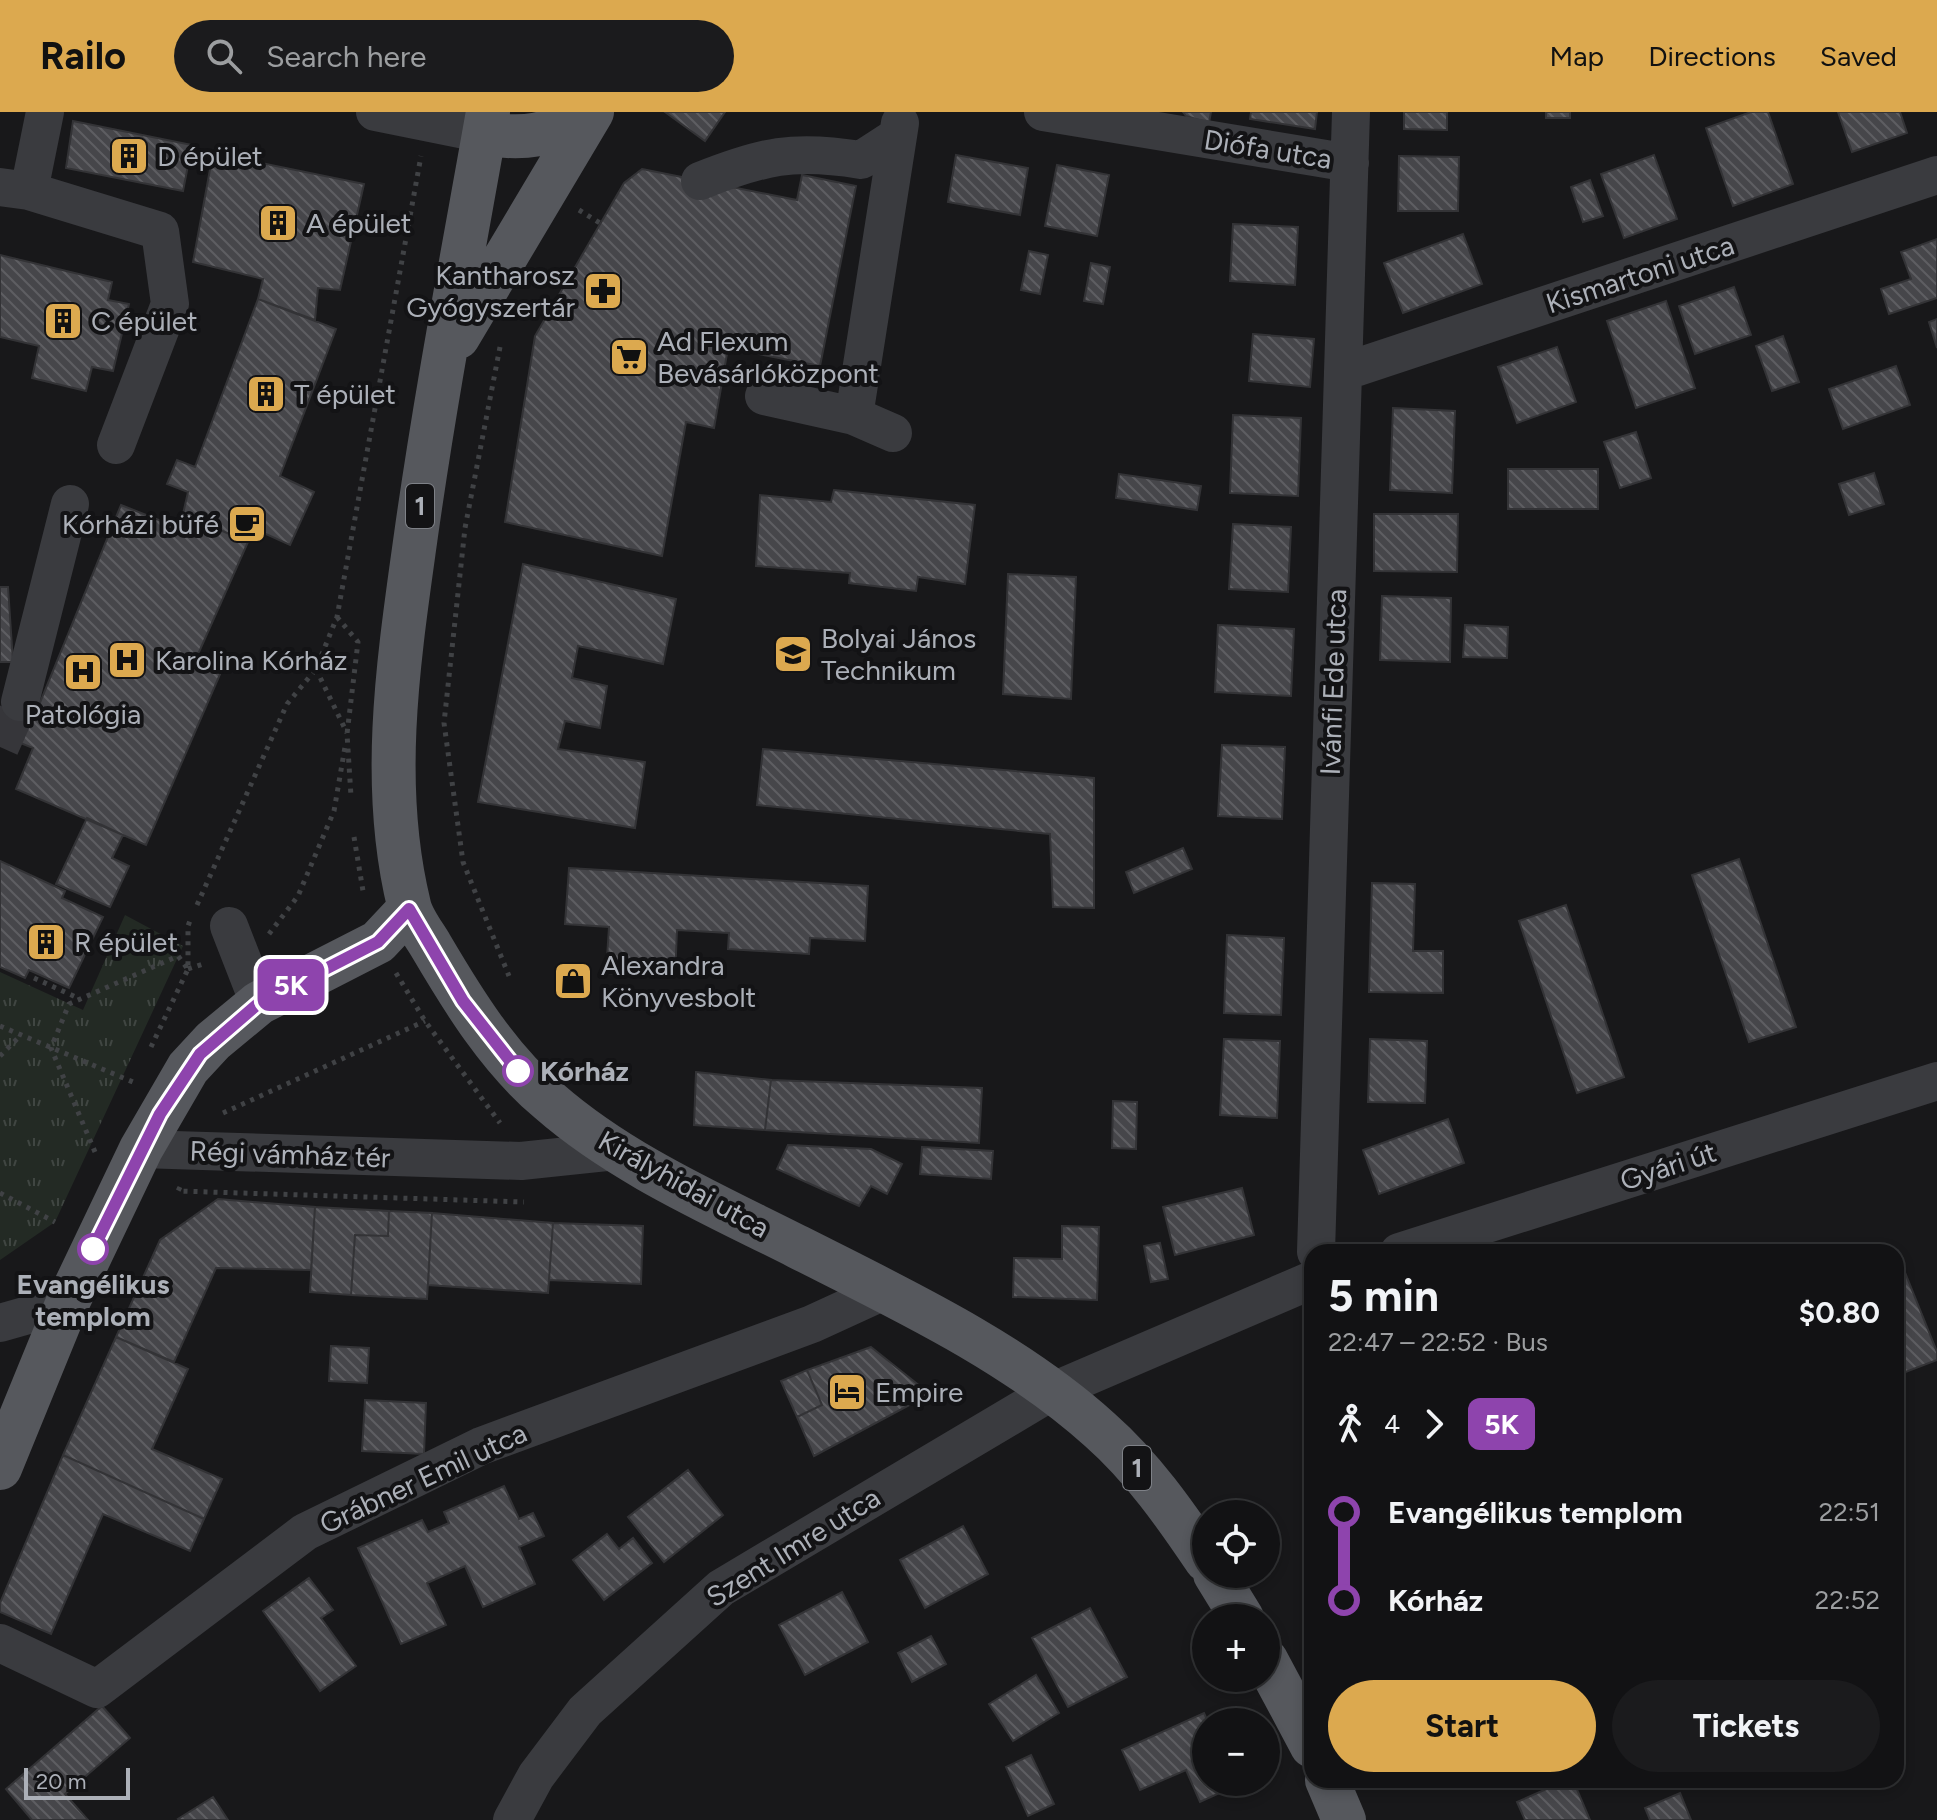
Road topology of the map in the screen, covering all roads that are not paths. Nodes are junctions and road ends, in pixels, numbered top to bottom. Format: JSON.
{"nodes":[{"id":1,"x":45,"y":112,"type":"edge"},
{"id":2,"x":375,"y":112,"type":"edge"},
{"id":3,"x":582,"y":112,"type":"edge"},
{"id":4,"x":592,"y":112,"type":"edge"},
{"id":5,"x":1043,"y":112,"type":"edge"},
{"id":6,"x":1351,"y":112,"type":"edge"},
{"id":7,"x":486,"y":123,"type":"edge"},
{"id":8,"x":900,"y":124,"type":"edge"},
{"id":9,"x":1350,"y":163,"type":"junction"},
{"id":10,"x":1937,"y":175,"type":"edge"},
{"id":11,"x":700,"y":181,"type":"dead end"},
{"id":12,"x":14,"y":189,"type":"edge"},
{"id":13,"x":439,"y":370,"type":"junction"},
{"id":14,"x":1343,"y":372,"type":"junction"},
{"id":15,"x":764,"y":396,"type":"dead end"},
{"id":16,"x":854,"y":416,"type":"junction"},
{"id":17,"x":893,"y":433,"type":"dead end"},
{"id":18,"x":116,"y":445,"type":"dead end"},
{"id":19,"x":70,"y":504,"type":"dead end"},
{"id":20,"x":20,"y":702,"type":"tunnel mouth"},
{"id":21,"x":409,"y":909,"type":"junction"},
{"id":22,"x":234,"y":940,"type":"road end"},
{"id":23,"x":259,"y":1003,"type":"junction"},
{"id":24,"x":1937,"y":1081,"type":"edge"},
{"id":25,"x":141,"y":1149,"type":"junction"},
{"id":26,"x":616,"y":1151,"type":"junction"},
{"id":27,"x":1316,"y":1244,"type":"edge"},
{"id":28,"x":1424,"y":1244,"type":"edge"},
{"id":29,"x":1304,"y":1283,"type":"edge"},
{"id":30,"x":884,"y":1291,"type":"junction"},
{"id":31,"x":67,"y":1304,"type":"junction"},
{"id":32,"x":0,"y":1323,"type":"edge"},
{"id":33,"x":1051,"y":1392,"type":"junction"},
{"id":34,"x":0,"y":1468,"type":"edge"},
{"id":35,"x":1192,"y":1539,"type":"edge"},
{"id":36,"x":0,"y":1643,"type":"edge"},
{"id":37,"x":1280,"y":1686,"type":"edge"},
{"id":38,"x":1304,"y":1731,"type":"edge"},
{"id":39,"x":1330,"y":1788,"type":"edge"},
{"id":40,"x":512,"y":1820,"type":"edge"},
{"id":41,"x":1344,"y":1820,"type":"edge"}],
"edges":[{"from":1,"to":12,"type":"street"},
{"from":2,"to":7,"type":"street"},
{"from":3,"to":7,"type":"main road"},
{"from":4,"to":13,"type":"main road"},
{"from":5,"to":9,"type":"street","name":"Diófa utca"},
{"from":6,"to":9,"type":"street","name":"Ivánfi Ede utca"},
{"from":7,"to":13,"type":"main road","number":"1"},
{"from":8,"to":11,"type":"street"},
{"from":8,"to":16,"type":"street"},
{"from":9,"to":14,"type":"street","name":"Ivánfi Ede utca"},
{"from":10,"to":14,"type":"street","name":"Kismartoni utca"},
{"from":12,"to":18,"type":"street"},
{"from":13,"to":21,"type":"main road","name":"Királyhidai utca","number":"1"},
{"from":14,"to":27,"type":"street","name":"Ivánfi Ede utca"},
{"from":15,"to":16,"type":"street"},
{"from":16,"to":17,"type":"street"},
{"from":19,"to":20,"type":"street"},
{"from":21,"to":23,"type":"main road","name":"Régi vámház tér"},
{"from":21,"to":26,"type":"main road","name":"Királyhidai utca","number":"1"},
{"from":22,"to":23,"type":"street"},
{"from":23,"to":25,"type":"main road","name":"Régi vámház tér"},
{"from":24,"to":28,"type":"street","name":"Gyári út"},
{"from":25,"to":26,"type":"street","name":"Régi vámház tér"},
{"from":25,"to":31,"type":"main road"},
{"from":26,"to":30,"type":"main road","name":"Királyhidai utca","number":"1"},
{"from":29,"to":33,"type":"street"},
{"from":30,"to":33,"type":"main road","name":"Királyhidai utca","number":"1"},
{"from":30,"to":36,"type":"street","name":"Grábner Emil utca"},
{"from":31,"to":32,"type":"street"},
{"from":31,"to":34,"type":"main road"},
{"from":33,"to":35,"type":"main road","name":"Királyhidai utca","number":"1"},
{"from":33,"to":40,"type":"street","name":"Szent Imre utca"},
{"from":37,"to":38,"type":"main road"},
{"from":39,"to":41,"type":"main road"}]}
